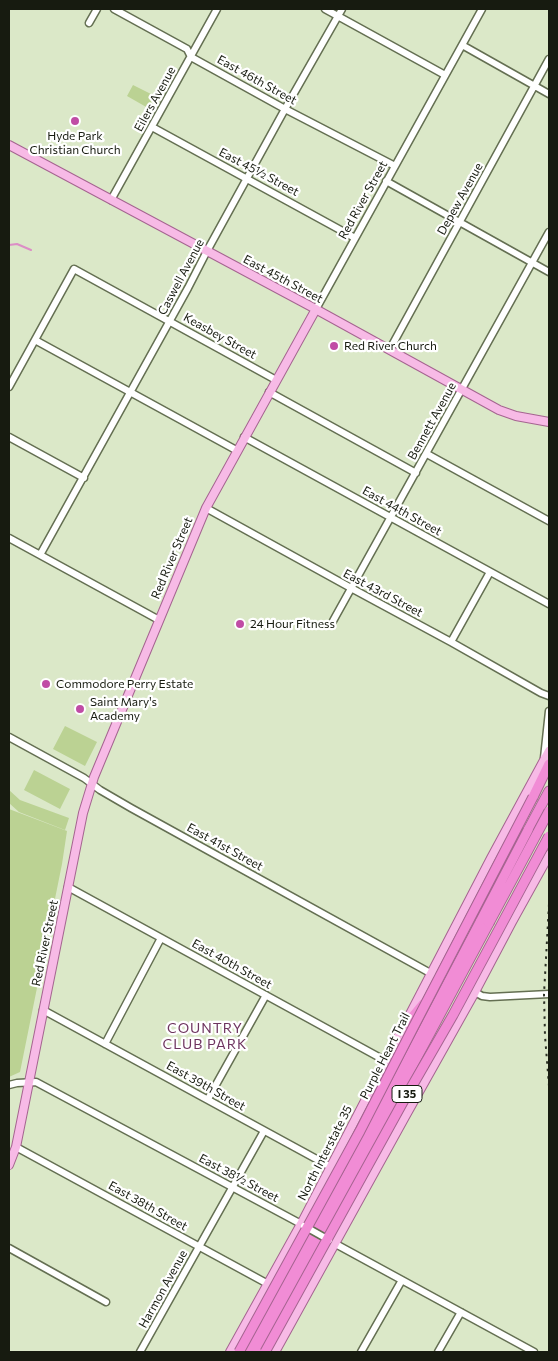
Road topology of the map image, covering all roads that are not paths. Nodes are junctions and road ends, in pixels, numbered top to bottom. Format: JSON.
{"nodes":[{"id":1,"x":97,"y":9,"type":"edge"},
{"id":2,"x":114,"y":9,"type":"edge"},
{"id":3,"x":217,"y":9,"type":"edge"},
{"id":4,"x":325,"y":9,"type":"edge"},
{"id":5,"x":342,"y":9,"type":"edge"},
{"id":6,"x":482,"y":9,"type":"edge"},
{"id":7,"x":338,"y":16,"type":"junction"},
{"id":8,"x":89,"y":23,"type":"dead end"},
{"id":9,"x":462,"y":45,"type":"junction"},
{"id":10,"x":191,"y":57,"type":"junction"},
{"id":11,"x":549,"y":59,"type":"edge"},
{"id":12,"x":445,"y":74,"type":"junction"},
{"id":13,"x":534,"y":86,"type":"junction"},
{"id":14,"x":549,"y":94,"type":"edge"},
{"id":15,"x":285,"y":109,"type":"junction"},
{"id":16,"x":152,"y":127,"type":"junction"},
{"id":17,"x":9,"y":145,"type":"edge"},
{"id":18,"x":395,"y":166,"type":"junction"},
{"id":19,"x":246,"y":179,"type":"junction"},
{"id":20,"x":386,"y":182,"type":"junction"},
{"id":21,"x":111,"y":200,"type":"junction"},
{"id":22,"x":460,"y":222,"type":"junction"},
{"id":23,"x":549,"y":232,"type":"edge"},
{"id":24,"x":355,"y":238,"type":"junction"},
{"id":25,"x":207,"y":251,"type":"junction"},
{"id":26,"x":532,"y":263,"type":"junction"},
{"id":27,"x":549,"y":272,"type":"edge"},
{"id":28,"x":316,"y":309,"type":"junction"},
{"id":29,"x":170,"y":322,"type":"junction"},
{"id":30,"x":35,"y":340,"type":"junction"},
{"id":31,"x":390,"y":349,"type":"junction"},
{"id":32,"x":276,"y":380,"type":"junction"},
{"id":33,"x":9,"y":387,"type":"edge"},
{"id":34,"x":462,"y":389,"type":"junction"},
{"id":35,"x":131,"y":392,"type":"junction"},
{"id":36,"x":269,"y":392,"type":"junction"},
{"id":37,"x":549,"y":422,"type":"edge"},
{"id":38,"x":9,"y":436,"type":"edge"},
{"id":39,"x":244,"y":437,"type":"junction"},
{"id":40,"x":236,"y":450,"type":"junction"},
{"id":41,"x":427,"y":454,"type":"junction"},
{"id":42,"x":416,"y":473,"type":"junction"},
{"id":43,"x":84,"y":478,"type":"junction"},
{"id":44,"x":206,"y":508,"type":"junction"},
{"id":45,"x":391,"y":518,"type":"junction"},
{"id":46,"x":549,"y":521,"type":"edge"},
{"id":47,"x":9,"y":538,"type":"edge"},
{"id":48,"x":40,"y":555,"type":"junction"},
{"id":49,"x":490,"y":572,"type":"junction"},
{"id":50,"x":350,"y":588,"type":"junction"},
{"id":51,"x":549,"y":604,"type":"edge"},
{"id":52,"x":159,"y":620,"type":"junction"},
{"id":53,"x":333,"y":621,"type":"dead end"},
{"id":54,"x":451,"y":642,"type":"junction"},
{"id":55,"x":549,"y":696,"type":"edge"},
{"id":56,"x":549,"y":711,"type":"edge"},
{"id":57,"x":9,"y":737,"type":"edge"},
{"id":58,"x":549,"y":751,"type":"edge"},
{"id":59,"x":547,"y":765,"type":"edge"},
{"id":60,"x":91,"y":784,"type":"junction"},
{"id":61,"x":549,"y":791,"type":"edge"},
{"id":62,"x":549,"y":811,"type":"edge"},
{"id":63,"x":549,"y":836,"type":"edge"},
{"id":64,"x":499,"y":844,"type":"junction"},
{"id":65,"x":549,"y":855,"type":"edge"},
{"id":66,"x":487,"y":866,"type":"junction"},
{"id":67,"x":543,"y":867,"type":"junction"},
{"id":68,"x":482,"y":876,"type":"junction"},
{"id":69,"x":68,"y":887,"type":"junction"},
{"id":70,"x":528,"y":894,"type":"junction"},
{"id":71,"x":470,"y":900,"type":"junction"},
{"id":72,"x":485,"y":922,"type":"junction"},
{"id":73,"x":512,"y":922,"type":"junction"},
{"id":74,"x":471,"y":937,"type":"junction"},
{"id":75,"x":161,"y":938,"type":"junction"},
{"id":76,"x":432,"y":974,"type":"junction"},
{"id":77,"x":476,"y":992,"type":"junction"},
{"id":78,"x":549,"y":994,"type":"edge"},
{"id":79,"x":266,"y":995,"type":"junction"},
{"id":80,"x":43,"y":1010,"type":"junction"},
{"id":81,"x":404,"y":1027,"type":"junction"},
{"id":82,"x":106,"y":1044,"type":"junction"},
{"id":83,"x":386,"y":1061,"type":"junction"},
{"id":84,"x":28,"y":1082,"type":"junction"},
{"id":85,"x":9,"y":1086,"type":"edge"},
{"id":86,"x":208,"y":1099,"type":"junction"},
{"id":87,"x":264,"y":1131,"type":"junction"},
{"id":88,"x":16,"y":1146,"type":"junction"},
{"id":89,"x":9,"y":1165,"type":"edge"},
{"id":90,"x":331,"y":1167,"type":"junction"},
{"id":91,"x":233,"y":1188,"type":"junction"},
{"id":92,"x":303,"y":1225,"type":"junction"},
{"id":93,"x":332,"y":1242,"type":"junction"},
{"id":94,"x":200,"y":1247,"type":"junction"},
{"id":95,"x":9,"y":1248,"type":"edge"},
{"id":96,"x":402,"y":1280,"type":"junction"},
{"id":97,"x":268,"y":1284,"type":"junction"},
{"id":98,"x":106,"y":1302,"type":"dead end"},
{"id":99,"x":461,"y":1312,"type":"junction"},
{"id":100,"x":519,"y":1344,"type":"junction"},
{"id":101,"x":515,"y":1351,"type":"edge"},
{"id":102,"x":140,"y":1352,"type":"edge"},
{"id":103,"x":230,"y":1352,"type":"edge"},
{"id":104,"x":239,"y":1352,"type":"edge"},
{"id":105,"x":248,"y":1352,"type":"edge"},
{"id":106,"x":255,"y":1352,"type":"edge"},
{"id":107,"x":264,"y":1352,"type":"edge"},
{"id":108,"x":275,"y":1352,"type":"edge"},
{"id":109,"x":361,"y":1352,"type":"edge"},
{"id":110,"x":438,"y":1352,"type":"edge"},
{"id":111,"x":534,"y":1352,"type":"edge"}],
"edges":[{"from":1,"to":8,"type":"street"},
{"from":2,"to":10,"type":"street","name":"East 46th Street"},
{"from":3,"to":10,"type":"street","name":"Eilers Avenue"},
{"from":4,"to":7,"type":"street"},
{"from":5,"to":7,"type":"street","name":"Caswell Avenue"},
{"from":6,"to":9,"type":"street","name":"Red River Street"},
{"from":7,"to":12,"type":"street"},
{"from":7,"to":15,"type":"street","name":"Caswell Avenue"},
{"from":9,"to":12,"type":"street","name":"Red River Street"},
{"from":9,"to":13,"type":"street"},
{"from":10,"to":15,"type":"street","name":"East 46th Street"},
{"from":10,"to":16,"type":"street","name":"Eilers Avenue"},
{"from":11,"to":13,"type":"street","name":"Depew Avenue"},
{"from":12,"to":18,"type":"street","name":"Red River Street"},
{"from":13,"to":14,"type":"street"},
{"from":13,"to":22,"type":"street","name":"Depew Avenue"},
{"from":15,"to":18,"type":"street","name":"East 46th Street"},
{"from":15,"to":19,"type":"street","name":"Caswell Avenue"},
{"from":16,"to":19,"type":"street","name":"East 45½ Street"},
{"from":16,"to":21,"type":"street","name":"Eilers Avenue"},
{"from":17,"to":21,"type":"main road","name":"East 45th Street"},
{"from":18,"to":20,"type":"street","name":"Red River Street"},
{"from":19,"to":24,"type":"street","name":"East 45½ Street"},
{"from":19,"to":25,"type":"street","name":"Caswell Avenue"},
{"from":20,"to":22,"type":"street"},
{"from":20,"to":24,"type":"street","name":"Red River Street"},
{"from":21,"to":25,"type":"main road","name":"East 45th Street"},
{"from":22,"to":26,"type":"street"},
{"from":22,"to":31,"type":"street","name":"Depew Avenue"},
{"from":23,"to":26,"type":"street","name":"Bennett Avenue"},
{"from":24,"to":28,"type":"street","name":"Red River Street"},
{"from":25,"to":28,"type":"main road","name":"East 45th Street"},
{"from":25,"to":29,"type":"street","name":"Caswell Avenue"},
{"from":26,"to":27,"type":"street"},
{"from":26,"to":34,"type":"street","name":"Bennett Avenue"},
{"from":28,"to":31,"type":"main road","name":"East 45th Street"},
{"from":28,"to":32,"type":"main road","name":"Red River Street"},
{"from":29,"to":30,"type":"street","name":"Keasbey Street"},
{"from":29,"to":32,"type":"street","name":"Keasbey Street"},
{"from":29,"to":35,"type":"street","name":"Caswell Avenue"},
{"from":30,"to":33,"type":"street"},
{"from":30,"to":35,"type":"street"},
{"from":31,"to":34,"type":"main road","name":"East 45th Street"},
{"from":32,"to":36,"type":"main road","name":"Red River Street"},
{"from":34,"to":37,"type":"main road","name":"East 45th Street"},
{"from":34,"to":41,"type":"street","name":"Bennett Avenue"},
{"from":35,"to":40,"type":"street"},
{"from":35,"to":43,"type":"street","name":"Caswell Avenue"},
{"from":36,"to":39,"type":"main road","name":"Red River Street"},
{"from":36,"to":42,"type":"street"},
{"from":38,"to":43,"type":"street"},
{"from":39,"to":40,"type":"main road","name":"Red River Street"},
{"from":39,"to":45,"type":"street","name":"East 44th Street"},
{"from":40,"to":44,"type":"main road","name":"Red River Street"},
{"from":41,"to":42,"type":"street","name":"Bennett Avenue"},
{"from":41,"to":46,"type":"street"},
{"from":42,"to":45,"type":"street","name":"Bennett Avenue"},
{"from":43,"to":48,"type":"street","name":"Caswell Avenue"},
{"from":44,"to":50,"type":"street","name":"East 43rd Street"},
{"from":44,"to":52,"type":"main road","name":"Red River Street"},
{"from":45,"to":49,"type":"street","name":"East 44th Street"},
{"from":45,"to":50,"type":"street","name":"Bennett Avenue"},
{"from":47,"to":48,"type":"street"},
{"from":48,"to":52,"type":"street"},
{"from":49,"to":51,"type":"street","name":"East 44th Street"},
{"from":49,"to":54,"type":"street"},
{"from":50,"to":53,"type":"street","name":"Bennett Avenue"},
{"from":50,"to":54,"type":"street","name":"East 43rd Street"},
{"from":52,"to":60,"type":"main road","name":"Red River Street"},
{"from":54,"to":55,"type":"street","name":"East 43rd Street"},
{"from":56,"to":59,"type":"street"},
{"from":57,"to":60,"type":"street","name":"East 41st Street"},
{"from":58,"to":59,"type":"main road","name":"North Interstate 35"},
{"from":59,"to":64,"type":"main road","name":"North Interstate 35"},
{"from":59,"to":104,"type":"highway","name":"Purple Heart Trail","number":"I 35","bridge":true},
{"from":60,"to":69,"type":"main road","name":"Red River Street"},
{"from":60,"to":76,"type":"street","name":"East 41st Street"},
{"from":61,"to":72,"type":"highway","name":"Purple Heart Trail","number":"I 35","bridge":true},
{"from":62,"to":72,"type":"highway","name":"Purple Heart Trail","number":"I 35","bridge":true},
{"from":63,"to":107,"type":"highway","number":"I 35","bridge":true},
{"from":64,"to":66,"type":"main road","name":"North Interstate 35"},
{"from":64,"to":67,"type":"main road"},
{"from":65,"to":67,"type":"main road"},
{"from":66,"to":68,"type":"main road","name":"North Interstate 35"},
{"from":66,"to":70,"type":"street"},
{"from":67,"to":70,"type":"main road"},
{"from":68,"to":70,"type":"street"},
{"from":68,"to":71,"type":"main road","name":"North Interstate 35"},
{"from":69,"to":75,"type":"street","name":"East 40th Street"},
{"from":69,"to":80,"type":"main road","name":"Red River Street"},
{"from":70,"to":73,"type":"main road"},
{"from":71,"to":73,"type":"main road"},
{"from":71,"to":76,"type":"main road","name":"North Interstate 35"},
{"from":72,"to":74,"type":"highway","name":"Purple Heart Trail","number":"I 35"},
{"from":72,"to":106,"type":"highway","name":"Purple Heart Trail","number":"I 35"},
{"from":73,"to":77,"type":"main road"},
{"from":74,"to":81,"type":"highway"},
{"from":74,"to":105,"type":"highway","name":"Purple Heart Trail","number":"I 35"},
{"from":75,"to":79,"type":"street","name":"East 40th Street"},
{"from":75,"to":82,"type":"street"},
{"from":76,"to":81,"type":"main road","name":"North Interstate 35"},
{"from":77,"to":78,"type":"street"},
{"from":77,"to":93,"type":"main road"},
{"from":79,"to":83,"type":"street","name":"East 40th Street"},
{"from":79,"to":86,"type":"street"},
{"from":80,"to":82,"type":"street","name":"East 39th Street"},
{"from":80,"to":84,"type":"main road","name":"Red River Street"},
{"from":81,"to":83,"type":"main road","name":"North Interstate 35"},
{"from":82,"to":86,"type":"street","name":"East 39th Street"},
{"from":83,"to":90,"type":"main road","name":"North Interstate 35"},
{"from":84,"to":85,"type":"street"},
{"from":84,"to":88,"type":"main road","name":"Red River Street"},
{"from":84,"to":91,"type":"street","name":"East 38½ Street"},
{"from":86,"to":87,"type":"street","name":"East 39th Street"},
{"from":87,"to":90,"type":"street","name":"East 39th Street"},
{"from":87,"to":91,"type":"street","name":"Harmon Avenue"},
{"from":88,"to":89,"type":"main road","name":"Red River Street"},
{"from":88,"to":94,"type":"street","name":"East 38th Street"},
{"from":90,"to":92,"type":"main road","name":"North Interstate 35"},
{"from":91,"to":92,"type":"street","name":"East 38½ Street"},
{"from":91,"to":94,"type":"street","name":"Harmon Avenue"},
{"from":92,"to":93,"type":"street","name":"East 38½ Street","bridge":true},
{"from":92,"to":97,"type":"main road","name":"North Interstate 35"},
{"from":93,"to":96,"type":"street","name":"East 38½ Street"},
{"from":93,"to":108,"type":"main road"},
{"from":94,"to":97,"type":"street","name":"East 38th Street"},
{"from":94,"to":102,"type":"street","name":"Harmon Avenue"},
{"from":95,"to":98,"type":"street"},
{"from":96,"to":99,"type":"street","name":"East 38½ Street"},
{"from":96,"to":109,"type":"street"},
{"from":97,"to":103,"type":"main road","name":"North Interstate 35"},
{"from":99,"to":100,"type":"street","name":"East 38½ Street"},
{"from":99,"to":110,"type":"street"},
{"from":100,"to":101,"type":"street"},
{"from":100,"to":111,"type":"street","name":"East 38½ Street"}]}
